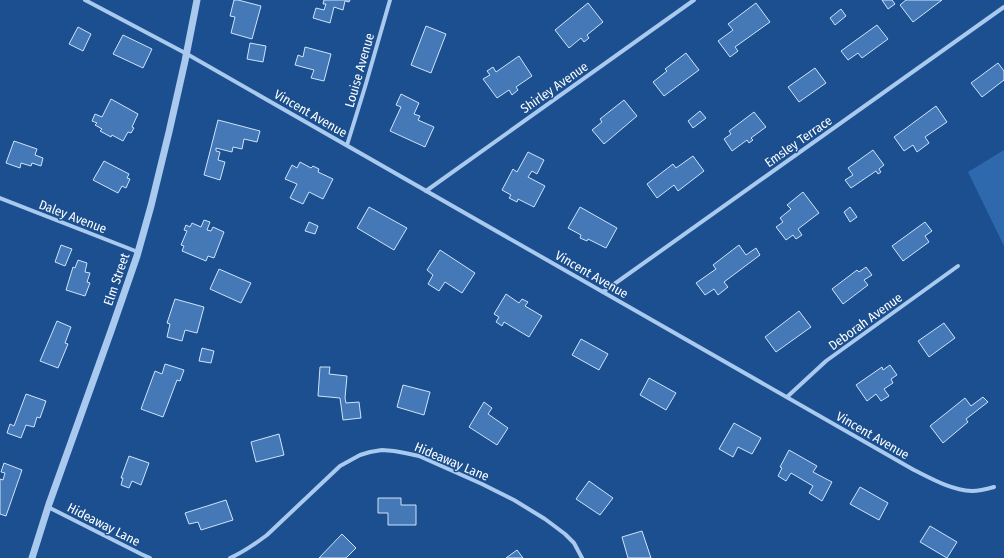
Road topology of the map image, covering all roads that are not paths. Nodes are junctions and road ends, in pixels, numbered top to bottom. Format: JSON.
{"nodes":[{"id":1,"x":85,"y":0,"type":"edge"},
{"id":2,"x":197,"y":0,"type":"edge"},
{"id":3,"x":390,"y":0,"type":"edge"},
{"id":4,"x":694,"y":0,"type":"edge"},
{"id":5,"x":1004,"y":7,"type":"edge"},
{"id":6,"x":187,"y":54,"type":"junction"},
{"id":7,"x":347,"y":146,"type":"junction"},
{"id":8,"x":426,"y":191,"type":"junction"},
{"id":9,"x":0,"y":198,"type":"edge"},
{"id":10,"x":138,"y":252,"type":"junction"},
{"id":11,"x":958,"y":266,"type":"dead end"},
{"id":12,"x":603,"y":292,"type":"junction"},
{"id":13,"x":787,"y":397,"type":"junction"},
{"id":14,"x":994,"y":487,"type":"dead end"},
{"id":15,"x":48,"y":507,"type":"junction"},
{"id":16,"x":32,"y":558,"type":"edge"},
{"id":17,"x":150,"y":558,"type":"edge"},
{"id":18,"x":230,"y":558,"type":"edge"},
{"id":19,"x":582,"y":558,"type":"edge"}],
"edges":[{"from":1,"to":6,"type":"street","name":"Vincent Avenue"},
{"from":2,"to":6,"type":"street","name":"Elm Street"},
{"from":3,"to":7,"type":"street","name":"Louise Avenue"},
{"from":4,"to":8,"type":"street","name":"Shirley Avenue"},
{"from":5,"to":12,"type":"street","name":"Emsley Terrace"},
{"from":6,"to":7,"type":"street","name":"Vincent Avenue"},
{"from":6,"to":10,"type":"street","name":"Elm Street"},
{"from":7,"to":8,"type":"street","name":"Vincent Avenue"},
{"from":8,"to":12,"type":"street","name":"Vincent Avenue"},
{"from":9,"to":10,"type":"street","name":"Daley Avenue"},
{"from":10,"to":15,"type":"street","name":"Elm Street"},
{"from":11,"to":13,"type":"street","name":"Deborah Avenue"},
{"from":12,"to":13,"type":"street","name":"Vincent Avenue"},
{"from":13,"to":14,"type":"street","name":"Vincent Avenue"},
{"from":15,"to":16,"type":"street","name":"Elm Street"},
{"from":15,"to":17,"type":"street","name":"Hideaway Lane"},
{"from":18,"to":19,"type":"street","name":"Hideaway Lane"}]}
